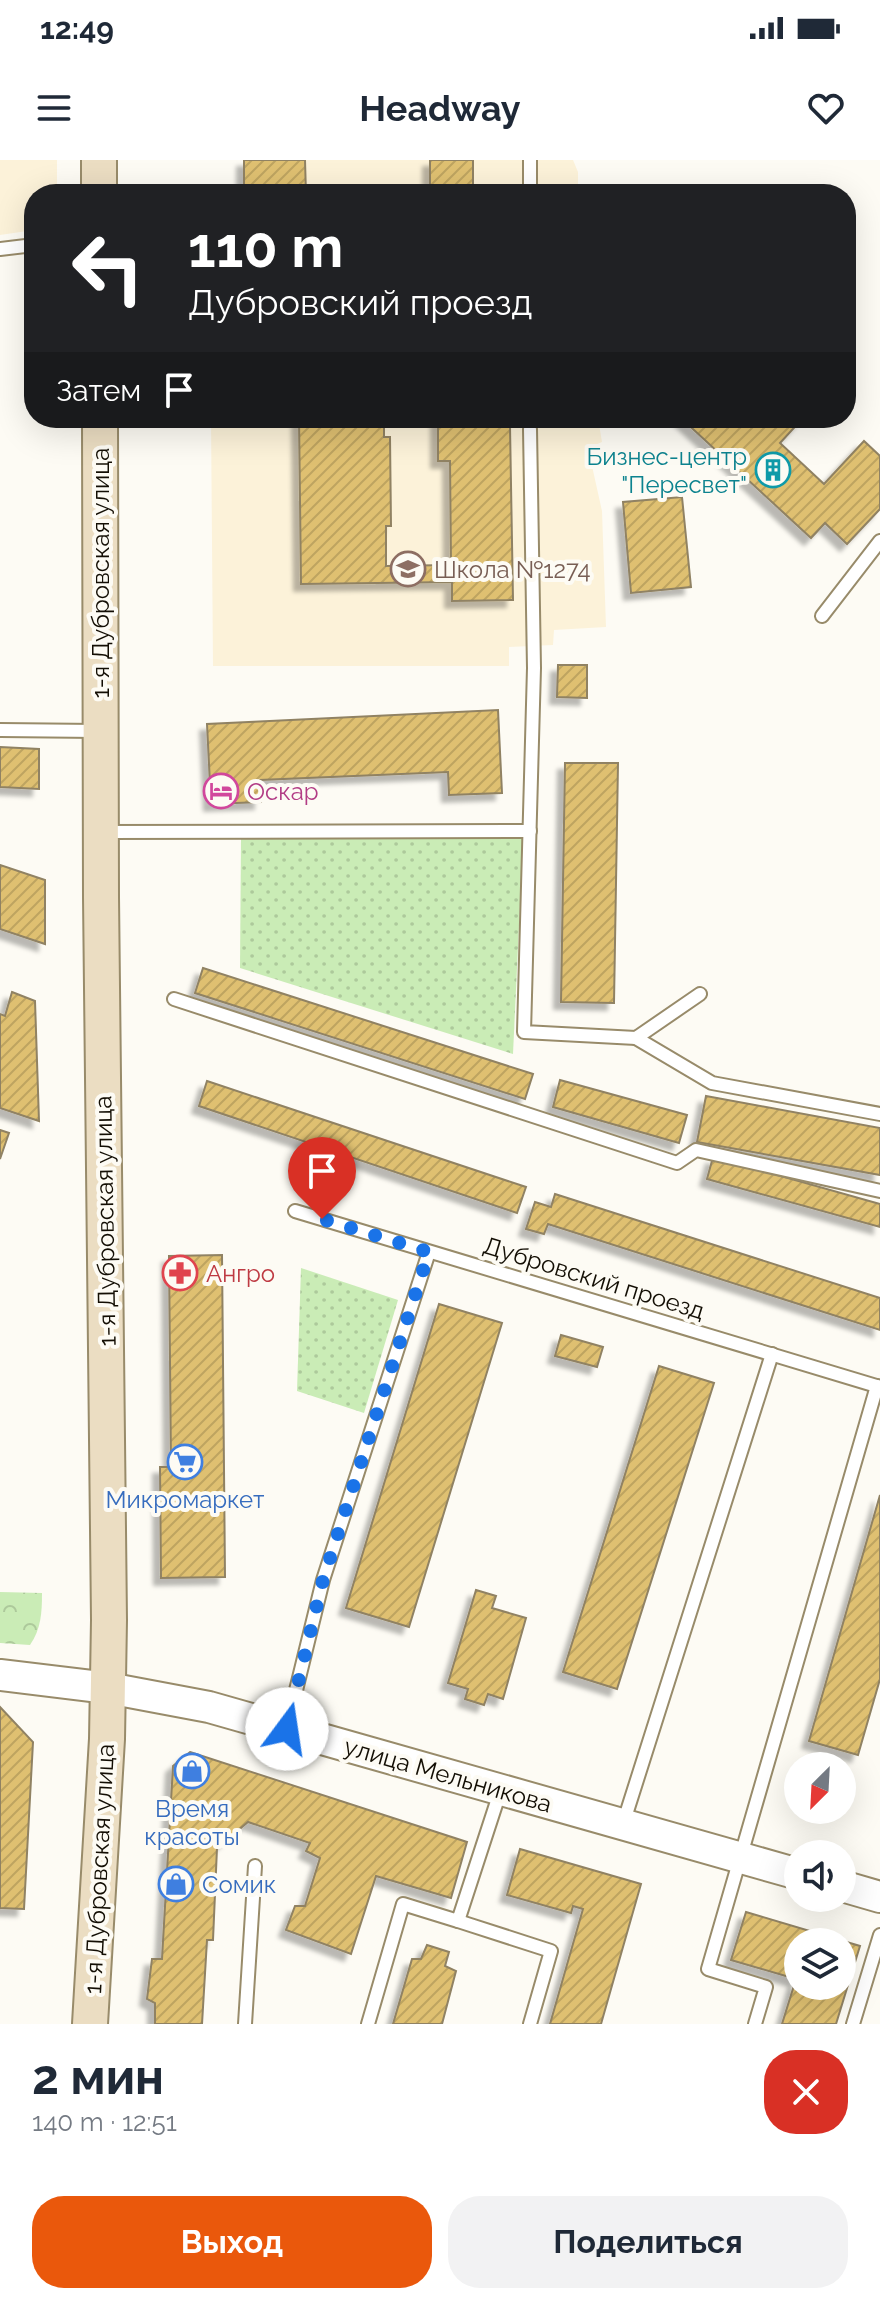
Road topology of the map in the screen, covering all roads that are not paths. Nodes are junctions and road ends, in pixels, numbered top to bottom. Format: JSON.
{"nodes":[{"id":1,"x":99,"y":160,"type":"edge"},
{"id":2,"x":530,"y":160,"type":"edge"},
{"id":3,"x":99,"y":184,"type":"edge"},
{"id":4,"x":530,"y":184,"type":"edge"},
{"id":5,"x":24,"y":246,"type":"edge"},
{"id":6,"x":0,"y":249,"type":"edge"},
{"id":7,"x":100,"y":428,"type":"edge"},
{"id":8,"x":530,"y":429,"type":"dead end"},
{"id":9,"x":880,"y":541,"type":"edge"},
{"id":10,"x":822,"y":616,"type":"dead end"},
{"id":11,"x":0,"y":730,"type":"edge"},
{"id":12,"x":101,"y":732,"type":"junction"},
{"id":13,"x":530,"y":831,"type":"junction"},
{"id":14,"x":101,"y":832,"type":"junction"},
{"id":15,"x":700,"y":994,"type":"dead end"},
{"id":16,"x":174,"y":999,"type":"dead end"},
{"id":17,"x":636,"y":1038,"type":"junction"},
{"id":18,"x":880,"y":1114,"type":"edge"},
{"id":19,"x":880,"y":1191,"type":"edge"},
{"id":20,"x":295,"y":1211,"type":"dead end"},
{"id":21,"x":429,"y":1252,"type":"junction"},
{"id":22,"x":772,"y":1354,"type":"junction"},
{"id":23,"x":879,"y":1386,"type":"edge"},
{"id":24,"x":0,"y":1675,"type":"edge"},
{"id":25,"x":108,"y":1688,"type":"junction"},
{"id":26,"x":287,"y":1729,"type":"junction"},
{"id":27,"x":501,"y":1789,"type":"junction"},
{"id":28,"x":623,"y":1824,"type":"junction"},
{"id":29,"x":742,"y":1857,"type":"junction"},
{"id":30,"x":255,"y":1866,"type":"dead end"},
{"id":31,"x":784,"y":1870,"type":"edge"},
{"id":32,"x":856,"y":1890,"type":"edge"},
{"id":33,"x":880,"y":1897,"type":"edge"},
{"id":34,"x":458,"y":1921,"type":"junction"},
{"id":35,"x":880,"y":1935,"type":"edge"},
{"id":36,"x":90,"y":2024,"type":"edge"},
{"id":37,"x":245,"y":2024,"type":"edge"},
{"id":38,"x":368,"y":2024,"type":"edge"},
{"id":39,"x":530,"y":2024,"type":"edge"},
{"id":40,"x":755,"y":2024,"type":"edge"},
{"id":41,"x":853,"y":2024,"type":"edge"}],
"edges":[{"from":1,"to":3,"type":"main road"},
{"from":2,"to":4,"type":"lane"},
{"from":5,"to":6,"type":"lane"},
{"from":7,"to":12,"type":"main road","name":"1-я Дубровская улица"},
{"from":8,"to":13,"type":"lane"},
{"from":9,"to":10,"type":"lane"},
{"from":11,"to":12,"type":"lane"},
{"from":12,"to":14,"type":"main road","name":"1-я Дубровская улица"},
{"from":13,"to":14,"type":"lane"},
{"from":13,"to":17,"type":"lane"},
{"from":14,"to":25,"type":"main road","name":"1-я Дубровская улица"},
{"from":15,"to":17,"type":"lane"},
{"from":16,"to":19,"type":"lane"},
{"from":17,"to":18,"type":"lane"},
{"from":20,"to":21,"type":"lane","name":"Дубровский проезд"},
{"from":21,"to":22,"type":"lane","name":"Дубровский проезд"},
{"from":21,"to":26,"type":"lane"},
{"from":22,"to":23,"type":"lane","name":"Дубровский проезд"},
{"from":22,"to":28,"type":"lane"},
{"from":23,"to":29,"type":"lane"},
{"from":24,"to":25,"type":"street","name":"улица Мельникова"},
{"from":25,"to":26,"type":"street","name":"улица Мельникова"},
{"from":25,"to":36,"type":"main road","name":"1-я Дубровская улица"},
{"from":26,"to":27,"type":"street","name":"улица Мельникова"},
{"from":27,"to":28,"type":"street","name":"улица Мельникова"},
{"from":27,"to":34,"type":"lane"},
{"from":28,"to":29,"type":"street","name":"улица Мельникова"},
{"from":29,"to":31,"type":"street","name":"улица Мельникова"},
{"from":29,"to":40,"type":"lane"},
{"from":30,"to":37,"type":"lane"},
{"from":32,"to":33,"type":"street"},
{"from":34,"to":38,"type":"lane"},
{"from":34,"to":39,"type":"lane"},
{"from":35,"to":41,"type":"lane"}]}
